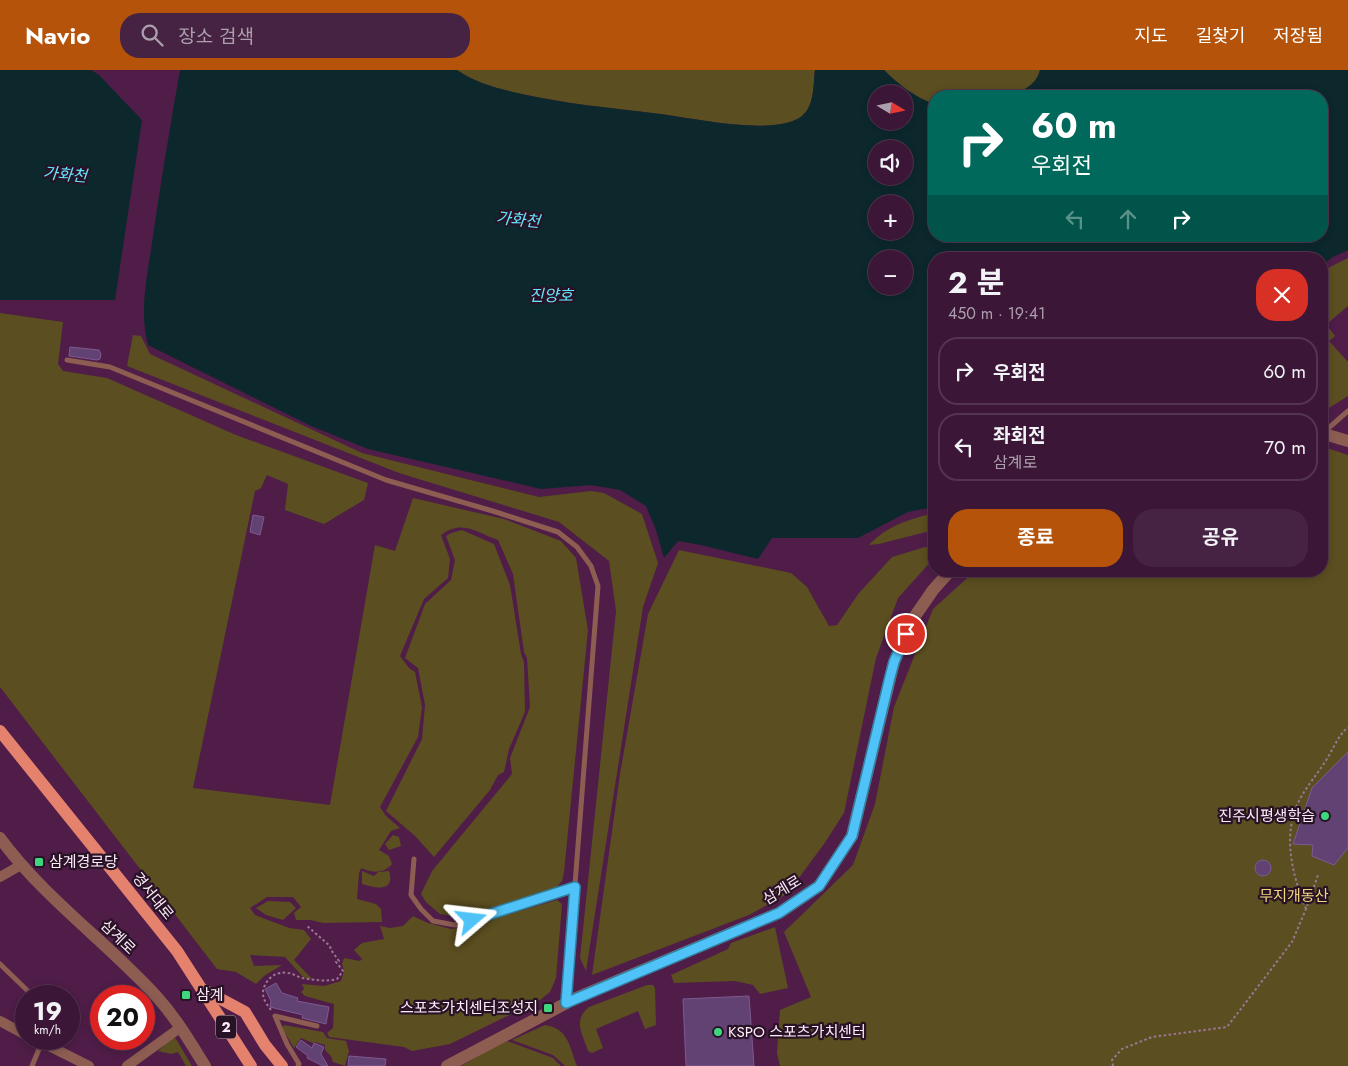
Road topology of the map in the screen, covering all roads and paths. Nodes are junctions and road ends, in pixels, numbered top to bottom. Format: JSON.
{"nodes":[{"id":1,"x":67,"y":360,"type":"dead end"},
{"id":2,"x":1348,"y":411,"type":"edge"},
{"id":3,"x":1328,"y":428,"type":"edge"},
{"id":4,"x":1328,"y":435,"type":"edge"},
{"id":5,"x":1348,"y":440,"type":"edge"},
{"id":6,"x":945,"y":577,"type":"edge"},
{"id":7,"x":1348,"y":726,"type":"edge"},
{"id":8,"x":0,"y":731,"type":"edge"},
{"id":9,"x":0,"y":838,"type":"edge"},
{"id":10,"x":414,"y":859,"type":"dead end"},
{"id":11,"x":22,"y":865,"type":"junction"},
{"id":12,"x":1318,"y":875,"type":"dead end"},
{"id":13,"x":0,"y":877,"type":"edge"},
{"id":14,"x":575,"y":887,"type":"junction"},
{"id":15,"x":1306,"y":909,"type":"junction"},
{"id":16,"x":306,"y":925,"type":"dead end"},
{"id":17,"x":0,"y":964,"type":"edge"},
{"id":18,"x":22,"y":985,"type":"edge"},
{"id":19,"x":202,"y":989,"type":"junction"},
{"id":20,"x":566,"y":1003,"type":"junction"},
{"id":21,"x":275,"y":1016,"type":"junction"},
{"id":22,"x":0,"y":1021,"type":"edge"},
{"id":23,"x":317,"y":1026,"type":"dead end"},
{"id":24,"x":181,"y":1027,"type":"junction"},
{"id":25,"x":15,"y":1028,"type":"edge"},
{"id":26,"x":36,"y":1050,"type":"edge"},
{"id":27,"x":56,"y":1050,"type":"edge"},
{"id":28,"x":32,"y":1066,"type":"edge"},
{"id":29,"x":89,"y":1066,"type":"edge"},
{"id":30,"x":127,"y":1066,"type":"edge"},
{"id":31,"x":204,"y":1066,"type":"edge"},
{"id":32,"x":251,"y":1066,"type":"edge"},
{"id":33,"x":282,"y":1066,"type":"edge"},
{"id":34,"x":298,"y":1066,"type":"edge"},
{"id":35,"x":447,"y":1066,"type":"edge"},
{"id":36,"x":1113,"y":1066,"type":"edge"}],
"edges":[{"from":1,"to":14,"type":"lane"},
{"from":2,"to":3,"type":"lane"},
{"from":4,"to":5,"type":"street"},
{"from":6,"to":20,"type":"street","name":"삼계로"},
{"from":7,"to":15,"type":"path"},
{"from":8,"to":19,"type":"main road","name":"경서대로","number":"2"},
{"from":9,"to":11,"type":"street","name":"삼계로"},
{"from":10,"to":14,"type":"lane"},
{"from":11,"to":13,"type":"street"},
{"from":11,"to":24,"type":"street","name":"삼계로"},
{"from":12,"to":15,"type":"path"},
{"from":14,"to":20,"type":"lane"},
{"from":15,"to":36,"type":"path"},
{"from":16,"to":21,"type":"path"},
{"from":17,"to":18,"type":"lane"},
{"from":19,"to":32,"type":"main road","name":"경서대로","number":"2"},
{"from":19,"to":33,"type":"main road"},
{"from":20,"to":35,"type":"street","name":"삼계로"},
{"from":21,"to":23,"type":"lane"},
{"from":21,"to":34,"type":"lane"},
{"from":22,"to":25,"type":"street"},
{"from":24,"to":30,"type":"street"},
{"from":24,"to":31,"type":"street","name":"삼계로"},
{"from":26,"to":28,"type":"lane"},
{"from":27,"to":29,"type":"street"}]}
